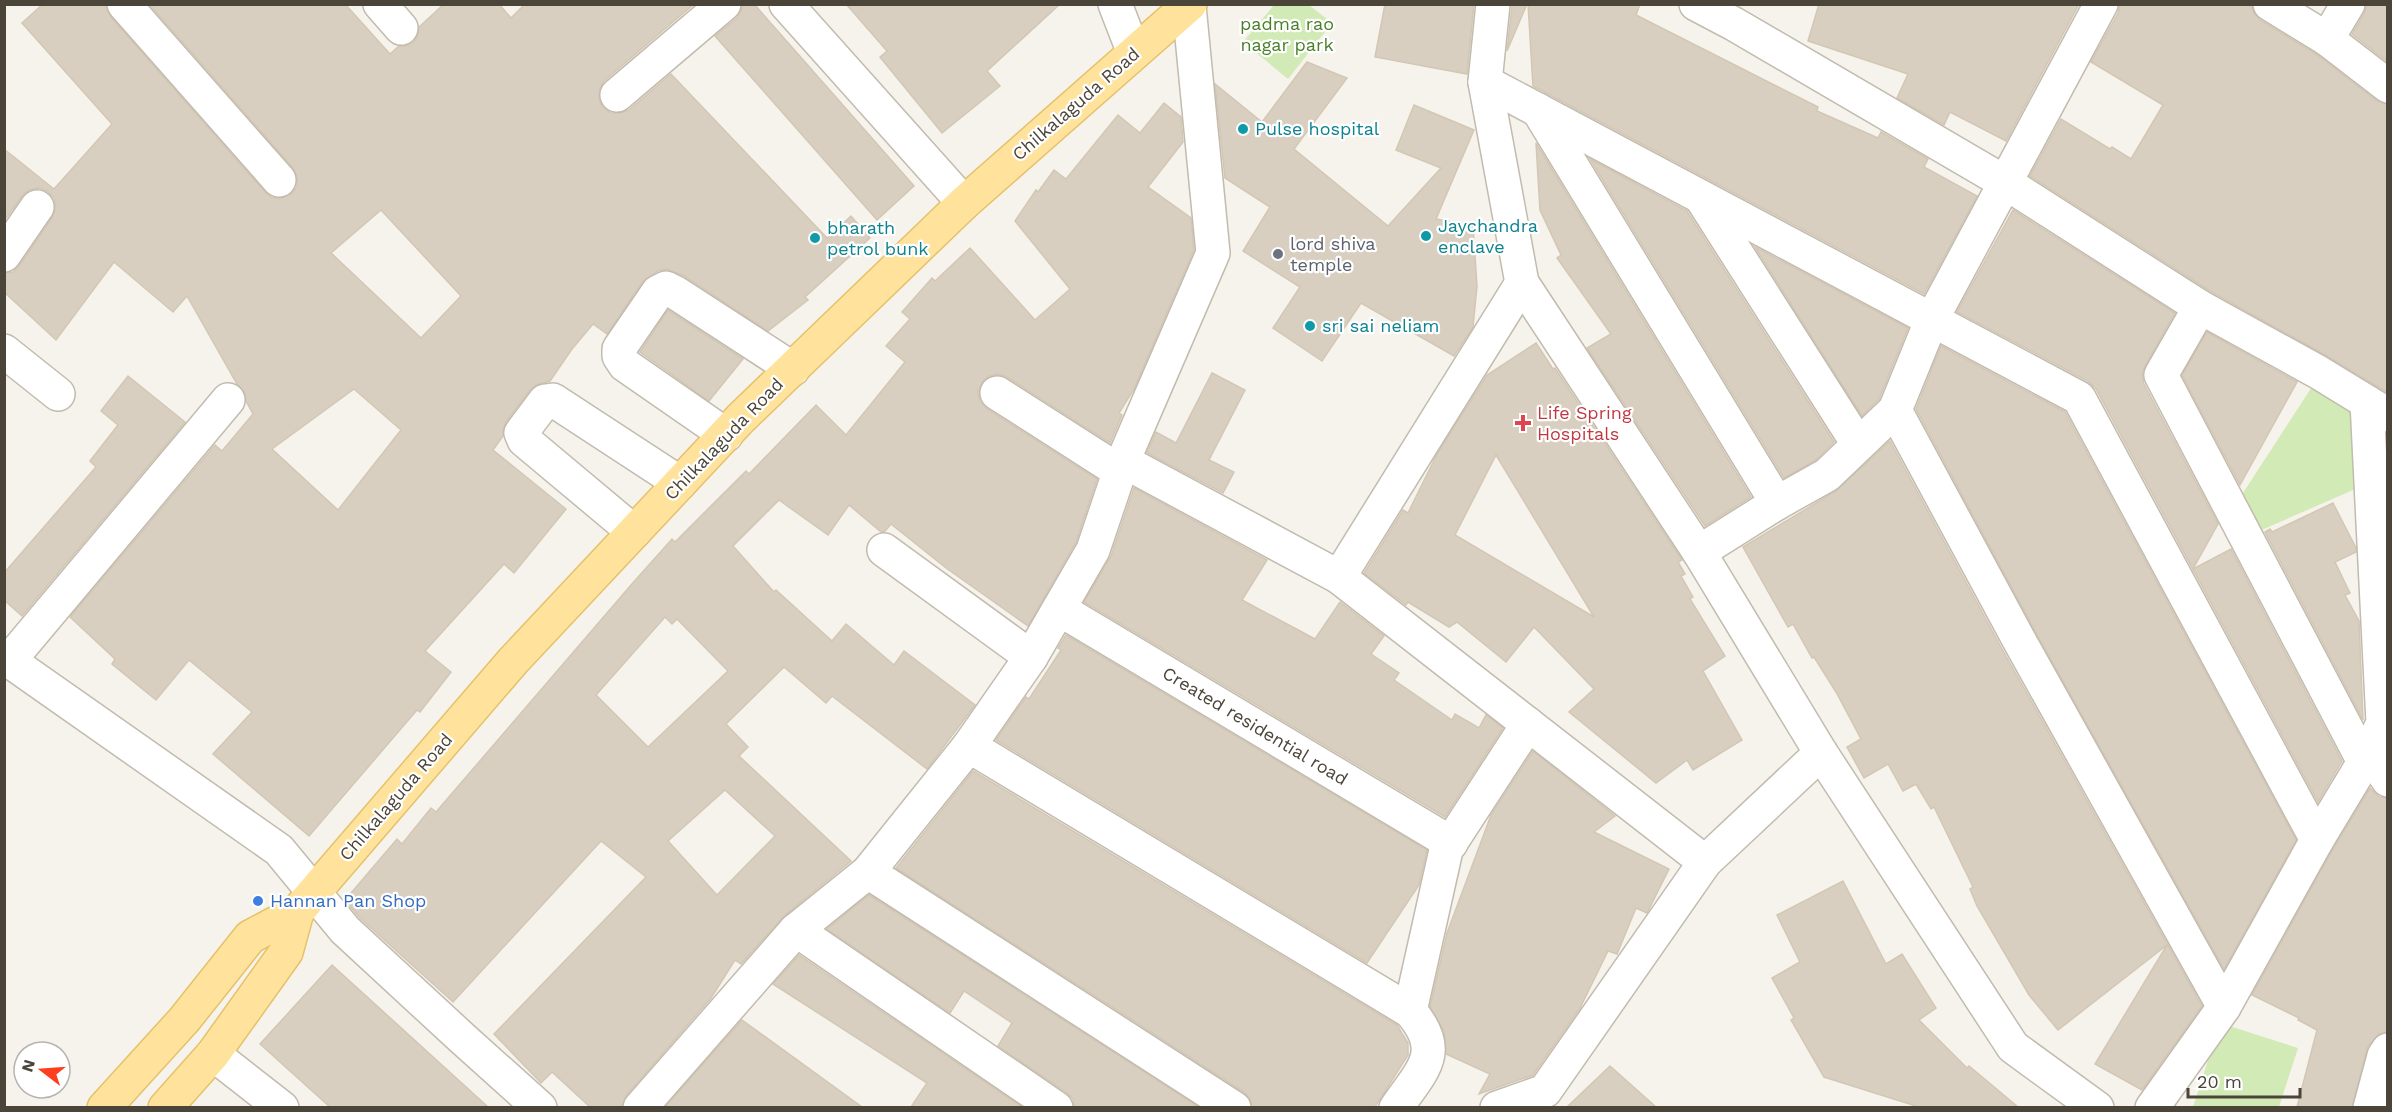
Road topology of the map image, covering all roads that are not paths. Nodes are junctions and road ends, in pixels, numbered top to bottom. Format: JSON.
{"nodes":[{"id":1,"x":724,"y":4,"type":"edge"},
{"id":2,"x":786,"y":4,"type":"edge"},
{"id":3,"x":1115,"y":4,"type":"edge"},
{"id":4,"x":1492,"y":4,"type":"edge"},
{"id":5,"x":1696,"y":4,"type":"edge"},
{"id":6,"x":2101,"y":4,"type":"edge"},
{"id":7,"x":2270,"y":4,"type":"edge"},
{"id":8,"x":2348,"y":4,"type":"edge"},
{"id":9,"x":1190,"y":5,"type":"edge"},
{"id":10,"x":131,"y":7,"type":"edge"},
{"id":11,"x":1738,"y":14,"type":"edge"},
{"id":12,"x":2327,"y":39,"type":"junction"},
{"id":13,"x":1134,"y":53,"type":"junction"},
{"id":14,"x":1485,"y":82,"type":"junction"},
{"id":15,"x":2388,"y":86,"type":"edge"},
{"id":16,"x":617,"y":95,"type":"dead end"},
{"id":17,"x":1538,"y":110,"type":"junction"},
{"id":18,"x":279,"y":180,"type":"dead end"},
{"id":19,"x":2006,"y":183,"type":"junction"},
{"id":20,"x":1701,"y":197,"type":"junction"},
{"id":21,"x":964,"y":203,"type":"junction"},
{"id":22,"x":37,"y":207,"type":"dead end"},
{"id":23,"x":4,"y":255,"type":"edge"},
{"id":24,"x":1522,"y":283,"type":"junction"},
{"id":25,"x":2200,"y":307,"type":"junction"},
{"id":26,"x":1932,"y":319,"type":"junction"},
{"id":27,"x":4,"y":351,"type":"edge"},
{"id":28,"x":793,"y":369,"type":"junction"},
{"id":29,"x":997,"y":393,"type":"dead end"},
{"id":30,"x":58,"y":394,"type":"dead end"},
{"id":31,"x":228,"y":400,"type":"dead end"},
{"id":32,"x":2377,"y":408,"type":"edge"},
{"id":33,"x":1895,"y":410,"type":"junction"},
{"id":34,"x":726,"y":435,"type":"junction"},
{"id":35,"x":1858,"y":444,"type":"junction"},
{"id":36,"x":1121,"y":466,"type":"junction"},
{"id":37,"x":680,"y":483,"type":"junction"},
{"id":38,"x":1777,"y":503,"type":"junction"},
{"id":39,"x":634,"y":532,"type":"junction"},
{"id":40,"x":884,"y":550,"type":"dead end"},
{"id":41,"x":1699,"y":552,"type":"junction"},
{"id":42,"x":1339,"y":577,"type":"junction"},
{"id":43,"x":1059,"y":609,"type":"junction"},
{"id":44,"x":1031,"y":657,"type":"junction"},
{"id":45,"x":7,"y":659,"type":"edge"},
{"id":46,"x":1528,"y":724,"type":"junction"},
{"id":47,"x":969,"y":746,"type":"junction"},
{"id":48,"x":1821,"y":753,"type":"junction"},
{"id":49,"x":2374,"y":765,"type":"edge"},
{"id":50,"x":2317,"y":840,"type":"junction"},
{"id":51,"x":1451,"y":843,"type":"junction"},
{"id":52,"x":1705,"y":862,"type":"junction"},
{"id":53,"x":868,"y":872,"type":"junction"},
{"id":54,"x":306,"y":901,"type":"junction"},
{"id":55,"x":796,"y":930,"type":"junction"},
{"id":56,"x":2224,"y":1007,"type":"junction"},
{"id":57,"x":1410,"y":1011,"type":"junction"},
{"id":58,"x":2388,"y":1050,"type":"edge"},
{"id":59,"x":213,"y":1054,"type":"junction"},
{"id":60,"x":1531,"y":1102,"type":"edge"},
{"id":61,"x":104,"y":1107,"type":"edge"},
{"id":62,"x":165,"y":1107,"type":"edge"},
{"id":63,"x":282,"y":1107,"type":"edge"},
{"id":64,"x":540,"y":1107,"type":"edge"},
{"id":65,"x":640,"y":1107,"type":"edge"},
{"id":66,"x":1056,"y":1107,"type":"edge"},
{"id":67,"x":1234,"y":1107,"type":"edge"},
{"id":68,"x":1396,"y":1107,"type":"edge"},
{"id":69,"x":1497,"y":1107,"type":"edge"},
{"id":70,"x":2097,"y":1107,"type":"edge"},
{"id":71,"x":2152,"y":1107,"type":"edge"},
{"id":72,"x":2370,"y":1107,"type":"edge"}],
"edges":[{"from":1,"to":16,"type":"street"},
{"from":2,"to":21,"type":"street"},
{"from":3,"to":13,"type":"street"},
{"from":4,"to":14,"type":"street"},
{"from":5,"to":11,"type":"street"},
{"from":6,"to":19,"type":"street"},
{"from":7,"to":12,"type":"street"},
{"from":8,"to":12,"type":"street"},
{"from":9,"to":13,"type":"main road","name":"Chilkalaguda Road"},
{"from":9,"to":36,"type":"street"},
{"from":10,"to":18,"type":"street"},
{"from":11,"to":19,"type":"street"},
{"from":12,"to":15,"type":"street"},
{"from":13,"to":21,"type":"main road","name":"Chilkalaguda Road"},
{"from":14,"to":17,"type":"street"},
{"from":14,"to":24,"type":"street"},
{"from":17,"to":20,"type":"street"},
{"from":17,"to":38,"type":"street"},
{"from":19,"to":25,"type":"street"},
{"from":19,"to":26,"type":"street"},
{"from":20,"to":26,"type":"street"},
{"from":20,"to":35,"type":"street"},
{"from":21,"to":28,"type":"main road","name":"Chilkalaguda Road"},
{"from":22,"to":23,"type":"street"},
{"from":24,"to":41,"type":"street"},
{"from":24,"to":42,"type":"street"},
{"from":25,"to":32,"type":"street"},
{"from":25,"to":49,"type":"street"},
{"from":26,"to":33,"type":"street"},
{"from":26,"to":50,"type":"street"},
{"from":27,"to":30,"type":"street"},
{"from":28,"to":34,"type":"main road","name":"Chilkalaguda Road"},
{"from":28,"to":34,"type":"street"},
{"from":29,"to":36,"type":"street"},
{"from":31,"to":45,"type":"street"},
{"from":32,"to":49,"type":"street"},
{"from":33,"to":35,"type":"street"},
{"from":33,"to":56,"type":"street"},
{"from":34,"to":37,"type":"main road","name":"Chilkalaguda Road"},
{"from":35,"to":38,"type":"street"},
{"from":36,"to":42,"type":"street"},
{"from":36,"to":43,"type":"street"},
{"from":37,"to":39,"type":"main road","name":"Chilkalaguda Road"},
{"from":37,"to":39,"type":"street"},
{"from":38,"to":41,"type":"street"},
{"from":39,"to":54,"type":"main road","name":"Chilkalaguda Road"},
{"from":40,"to":44,"type":"street"},
{"from":41,"to":48,"type":"street"},
{"from":42,"to":46,"type":"street"},
{"from":43,"to":44,"type":"street"},
{"from":43,"to":51,"type":"street","name":"Created residential road"},
{"from":44,"to":47,"type":"street"},
{"from":45,"to":54,"type":"street"},
{"from":46,"to":51,"type":"street"},
{"from":46,"to":52,"type":"street"},
{"from":47,"to":53,"type":"street"},
{"from":47,"to":57,"type":"street"},
{"from":48,"to":52,"type":"street"},
{"from":48,"to":70,"type":"street"},
{"from":49,"to":50,"type":"street"},
{"from":50,"to":56,"type":"street"},
{"from":51,"to":57,"type":"street"},
{"from":52,"to":60,"type":"street"},
{"from":53,"to":55,"type":"street"},
{"from":53,"to":67,"type":"street"},
{"from":54,"to":59,"type":"main road","name":"Chilkalaguda Road"},
{"from":54,"to":61,"type":"main road","name":"Chilkalaguda Road"},
{"from":54,"to":64,"type":"street"},
{"from":55,"to":65,"type":"street"},
{"from":55,"to":66,"type":"street"},
{"from":56,"to":71,"type":"street"},
{"from":57,"to":68,"type":"street"},
{"from":58,"to":72,"type":"street"},
{"from":59,"to":62,"type":"main road","name":"Chilkalaguda Road"},
{"from":59,"to":63,"type":"street"},
{"from":60,"to":69,"type":"street"}]}
